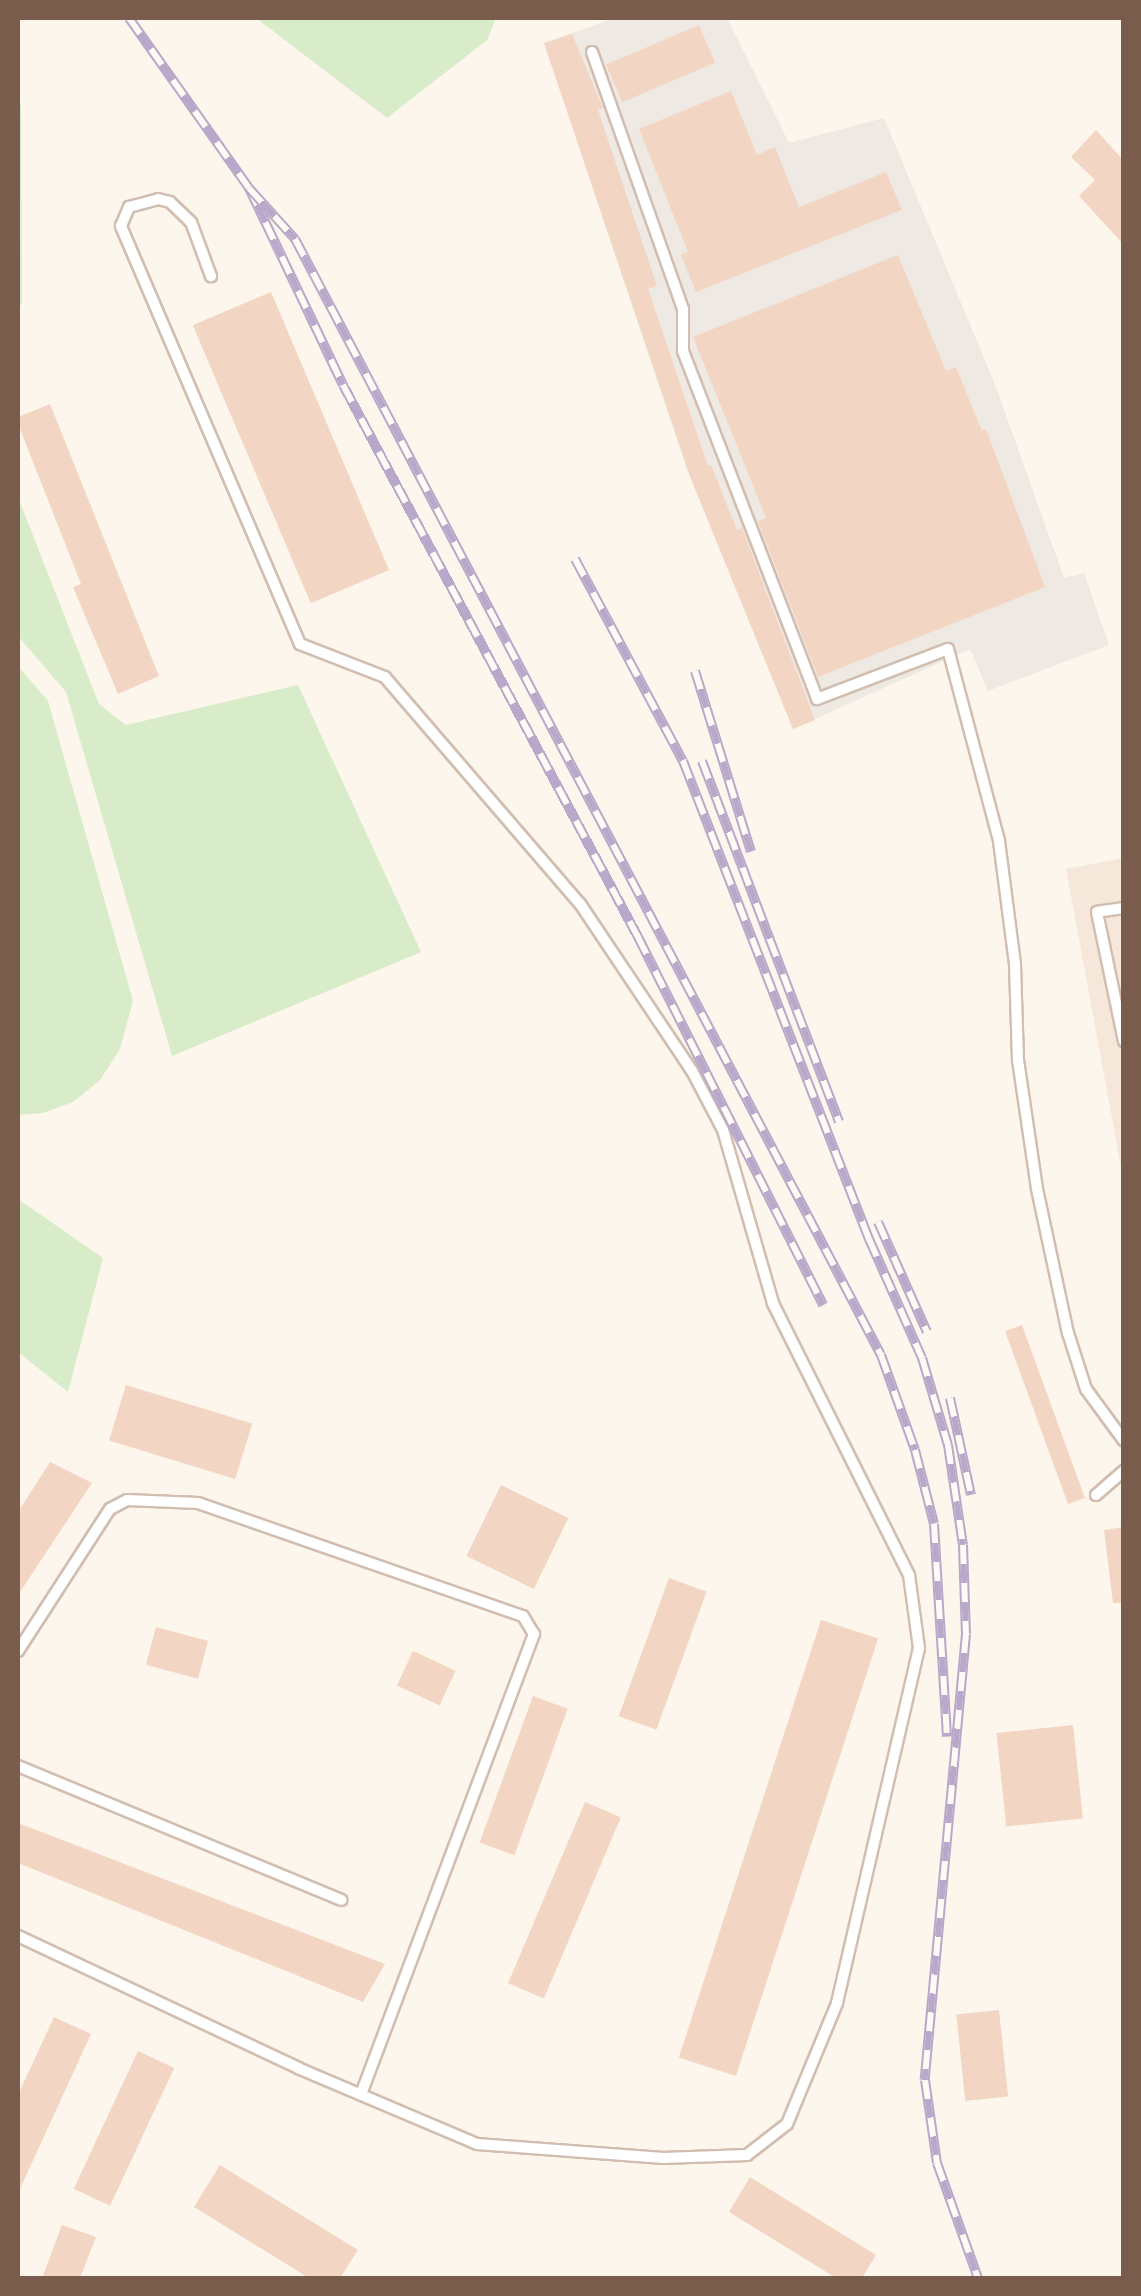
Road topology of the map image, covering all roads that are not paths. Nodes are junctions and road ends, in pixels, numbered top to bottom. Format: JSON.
{"nodes":[{"id":1,"x":592,"y":52,"type":"dead end"},
{"id":2,"x":211,"y":276,"type":"dead end"},
{"id":3,"x":1124,"y":908,"type":"edge"},
{"id":4,"x":1122,"y":1026,"type":"edge"},
{"id":5,"x":1124,"y":1041,"type":"edge"},
{"id":6,"x":1124,"y":1441,"type":"edge"},
{"id":7,"x":1124,"y":1470,"type":"edge"},
{"id":8,"x":1096,"y":1496,"type":"dead end"},
{"id":9,"x":18,"y":1651,"type":"edge"},
{"id":10,"x":18,"y":1766,"type":"edge"},
{"id":11,"x":340,"y":1900,"type":"dead end"},
{"id":12,"x":18,"y":1936,"type":"edge"},
{"id":13,"x":361,"y":2095,"type":"junction"}],
"edges":[{"from":1,"to":6,"type":"lane"},
{"from":2,"to":13,"type":"lane"},
{"from":3,"to":4,"type":"lane"},
{"from":4,"to":5,"type":"lane"},
{"from":7,"to":8,"type":"lane"},
{"from":9,"to":13,"type":"lane"},
{"from":10,"to":11,"type":"lane"},
{"from":12,"to":13,"type":"lane"}]}
